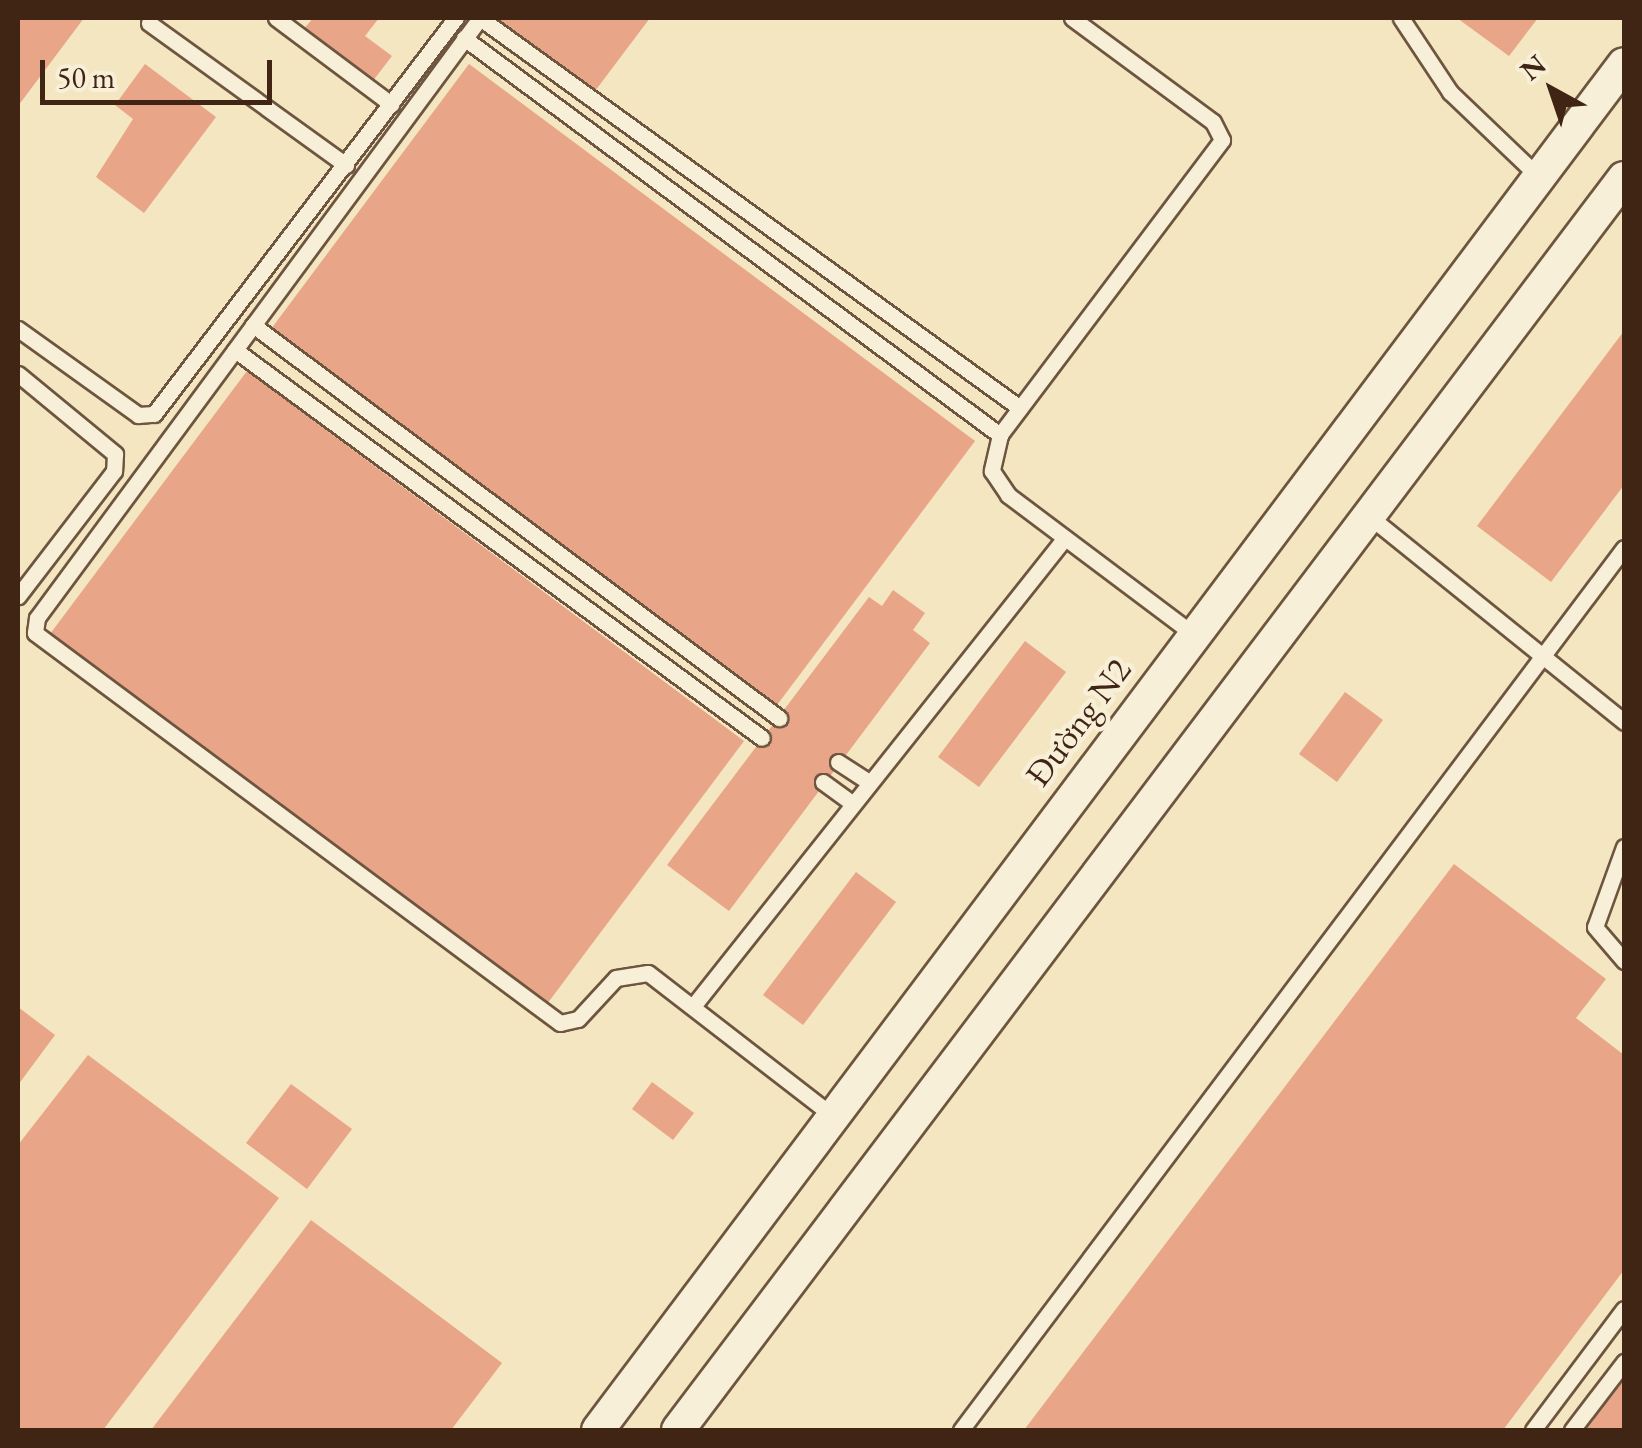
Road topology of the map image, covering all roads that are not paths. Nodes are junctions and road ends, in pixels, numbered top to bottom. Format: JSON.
{"nodes":[{"id":1,"x":276,"y":18,"type":"edge"},
{"id":2,"x":456,"y":18,"type":"edge"},
{"id":3,"x":480,"y":18,"type":"edge"},
{"id":4,"x":1072,"y":18,"type":"edge"},
{"id":5,"x":1401,"y":18,"type":"edge"},
{"id":6,"x":149,"y":23,"type":"dead end"},
{"id":7,"x":464,"y":38,"type":"junction"},
{"id":8,"x":1624,"y":64,"type":"edge"},
{"id":9,"x":391,"y":104,"type":"junction"},
{"id":10,"x":616,"y":115,"type":"junction"},
{"id":11,"x":599,"y":138,"type":"junction"},
{"id":12,"x":346,"y":164,"type":"junction"},
{"id":13,"x":1540,"y":178,"type":"junction"},
{"id":14,"x":1624,"y":178,"type":"edge"},
{"id":15,"x":772,"y":228,"type":"junction"},
{"id":16,"x":756,"y":254,"type":"junction"},
{"id":17,"x":253,"y":325,"type":"junction"},
{"id":18,"x":18,"y":329,"type":"edge"},
{"id":19,"x":235,"y":350,"type":"junction"},
{"id":20,"x":18,"y":374,"type":"edge"},
{"id":21,"x":1020,"y":408,"type":"junction"},
{"id":22,"x":1000,"y":434,"type":"junction"},
{"id":23,"x":1369,"y":516,"type":"junction"},
{"id":24,"x":1064,"y":538,"type":"junction"},
{"id":25,"x":548,"y":544,"type":"junction"},
{"id":26,"x":1624,"y":548,"type":"edge"},
{"id":27,"x":531,"y":568,"type":"junction"},
{"id":28,"x":18,"y":596,"type":"edge"},
{"id":29,"x":1194,"y":634,"type":"junction"},
{"id":30,"x":1544,"y":656,"type":"junction"},
{"id":31,"x":779,"y":718,"type":"dead end"},
{"id":32,"x":1624,"y":722,"type":"edge"},
{"id":33,"x":762,"y":738,"type":"dead end"},
{"id":34,"x":838,"y":762,"type":"dead end"},
{"id":35,"x":823,"y":782,"type":"dead end"},
{"id":36,"x":869,"y":782,"type":"junction"},
{"id":37,"x":853,"y":804,"type":"junction"},
{"id":38,"x":1624,"y":847,"type":"edge"},
{"id":39,"x":1624,"y":961,"type":"edge"},
{"id":40,"x":694,"y":1005,"type":"junction"},
{"id":41,"x":832,"y":1115,"type":"junction"},
{"id":42,"x":1624,"y":1308,"type":"edge"},
{"id":43,"x":1624,"y":1362,"type":"edge"},
{"id":44,"x":598,"y":1430,"type":"edge"},
{"id":45,"x":678,"y":1430,"type":"edge"},
{"id":46,"x":962,"y":1430,"type":"edge"},
{"id":47,"x":1533,"y":1430,"type":"edge"},
{"id":48,"x":1572,"y":1430,"type":"edge"}],
"edges":[{"from":1,"to":9,"type":"lane"},
{"from":2,"to":9,"type":"lane"},
{"from":3,"to":7,"type":"lane"},
{"from":3,"to":10,"type":"lane"},
{"from":4,"to":21,"type":"lane"},
{"from":5,"to":13,"type":"lane"},
{"from":6,"to":12,"type":"lane"},
{"from":7,"to":11,"type":"lane"},
{"from":7,"to":17,"type":"lane"},
{"from":8,"to":13,"type":"street","name":"Đường N2"},
{"from":9,"to":12,"type":"lane"},
{"from":10,"to":11,"type":"lane"},
{"from":10,"to":15,"type":"lane"},
{"from":11,"to":16,"type":"lane"},
{"from":12,"to":18,"type":"lane"},
{"from":13,"to":29,"type":"street","name":"Đường N2"},
{"from":14,"to":23,"type":"street"},
{"from":15,"to":16,"type":"lane"},
{"from":15,"to":21,"type":"lane"},
{"from":16,"to":22,"type":"lane"},
{"from":17,"to":19,"type":"lane"},
{"from":17,"to":25,"type":"lane"},
{"from":19,"to":27,"type":"lane"},
{"from":19,"to":40,"type":"lane"},
{"from":20,"to":28,"type":"lane"},
{"from":21,"to":22,"type":"lane"},
{"from":22,"to":24,"type":"lane"},
{"from":23,"to":30,"type":"lane"},
{"from":23,"to":45,"type":"street"},
{"from":24,"to":29,"type":"lane"},
{"from":24,"to":36,"type":"lane"},
{"from":25,"to":27,"type":"lane"},
{"from":25,"to":31,"type":"lane"},
{"from":26,"to":30,"type":"lane"},
{"from":27,"to":33,"type":"lane"},
{"from":29,"to":41,"type":"street","name":"Đường N2"},
{"from":30,"to":32,"type":"lane"},
{"from":30,"to":46,"type":"lane"},
{"from":34,"to":36,"type":"lane"},
{"from":35,"to":37,"type":"lane"},
{"from":36,"to":37,"type":"lane"},
{"from":37,"to":40,"type":"lane"},
{"from":38,"to":39,"type":"lane"},
{"from":40,"to":41,"type":"lane"},
{"from":41,"to":44,"type":"street","name":"Đường N2"},
{"from":42,"to":47,"type":"lane"},
{"from":43,"to":48,"type":"lane"}]}
